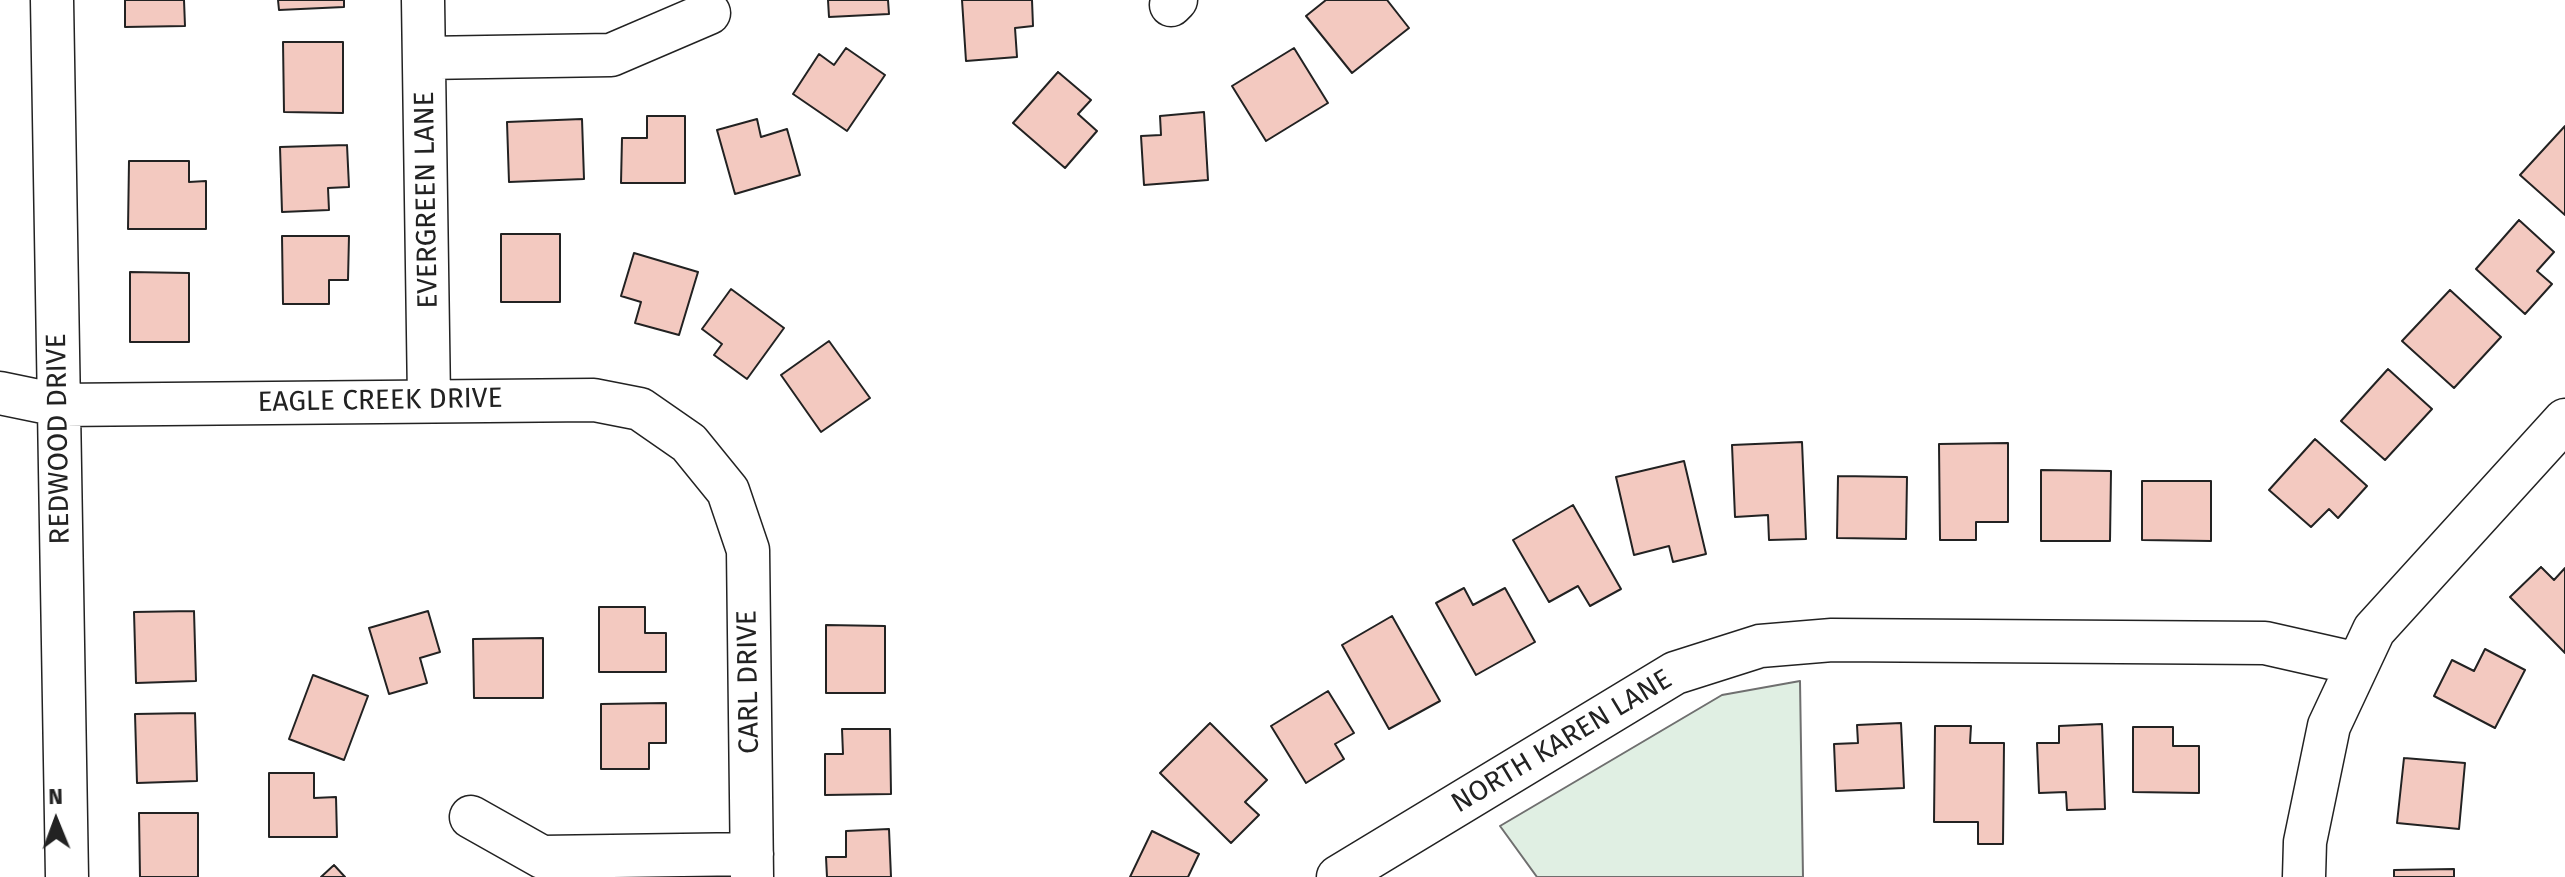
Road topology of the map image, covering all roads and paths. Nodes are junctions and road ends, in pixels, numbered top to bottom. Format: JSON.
{"nodes":[{"id":1,"x":52,"y":0,"type":"edge"},
{"id":2,"x":423,"y":0,"type":"edge"},
{"id":3,"x":709,"y":13,"type":"dead end"},
{"id":4,"x":424,"y":58,"type":"junction"},
{"id":5,"x":0,"y":393,"type":"edge"},
{"id":6,"x":429,"y":399,"type":"junction"},
{"id":7,"x":58,"y":405,"type":"junction"},
{"id":8,"x":2565,"y":420,"type":"edge"},
{"id":9,"x":728,"y":491,"type":"joint"},
{"id":10,"x":2358,"y":664,"type":"junction"},
{"id":11,"x":471,"y":817,"type":"dead end"},
{"id":12,"x":752,"y":866,"type":"edge"},
{"id":13,"x":67,"y":877,"type":"edge"},
{"id":14,"x":1338,"y":877,"type":"edge"},
{"id":15,"x":2304,"y":877,"type":"edge"}],
"edges":[{"from":1,"to":7,"type":"street","name":"REDWOOD DRIVE"},
{"from":2,"to":4,"type":"street","name":"EVERGREEN LANE"},
{"from":3,"to":4,"type":"street"},
{"from":4,"to":6,"type":"street","name":"EVERGREEN LANE"},
{"from":5,"to":7,"type":"street","name":"EAGLE CREEK DRIVE"},
{"from":6,"to":7,"type":"street","name":"EAGLE CREEK DRIVE"},
{"from":6,"to":9,"type":"street","name":"EAGLE CREEK DRIVE"},
{"from":7,"to":13,"type":"street","name":"REDWOOD DRIVE"},
{"from":8,"to":10,"type":"street"},
{"from":9,"to":12,"type":"street","name":"CARL DRIVE"},
{"from":10,"to":14,"type":"street","name":"NORTH KAREN LANE"},
{"from":10,"to":15,"type":"street"},
{"from":11,"to":12,"type":"street"}]}
